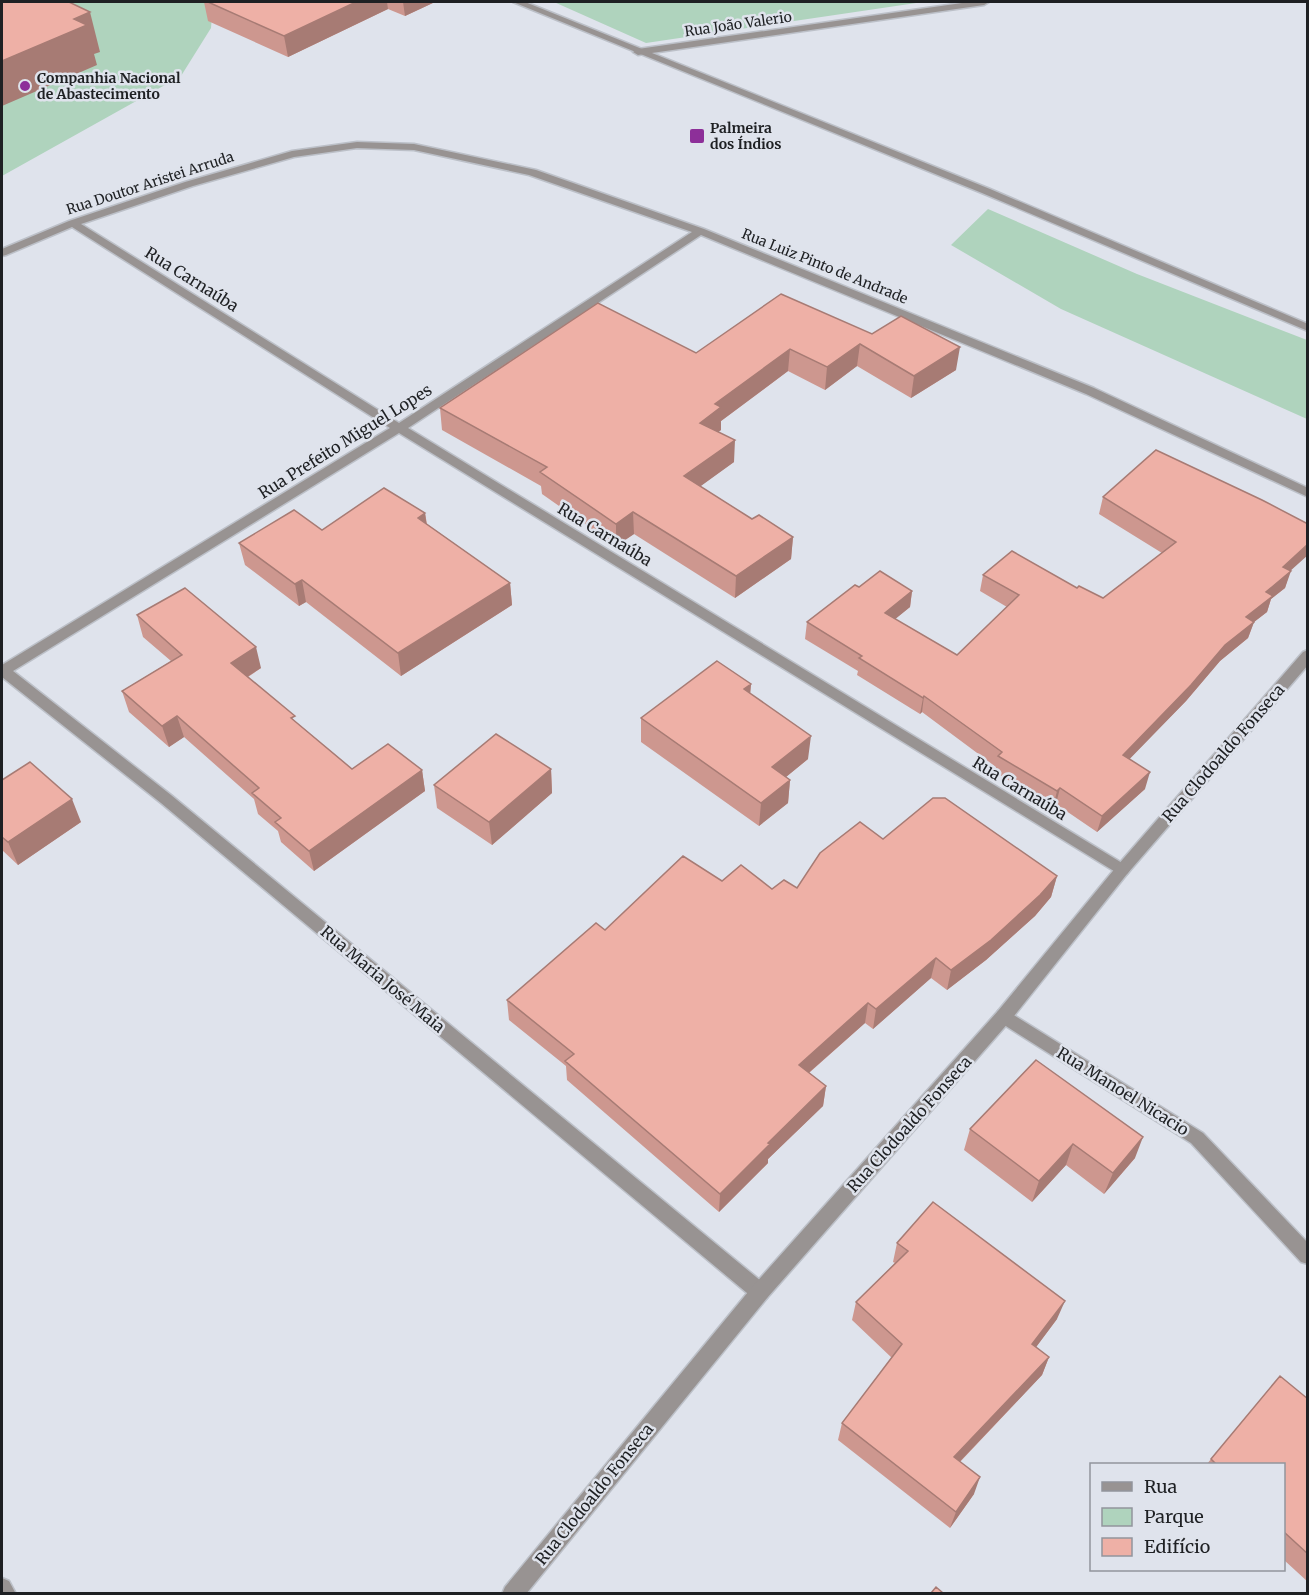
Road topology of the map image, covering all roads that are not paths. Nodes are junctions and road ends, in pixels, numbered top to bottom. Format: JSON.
{"nodes":[{"id":1,"x":518,"y":2,"type":"edge"},
{"id":2,"x":984,"y":2,"type":"edge"},
{"id":3,"x":638,"y":52,"type":"junction"},
{"id":4,"x":310,"y":150,"type":"joint"},
{"id":5,"x":73,"y":223,"type":"junction"},
{"id":6,"x":700,"y":231,"type":"junction"},
{"id":7,"x":2,"y":253,"type":"edge"},
{"id":8,"x":1308,"y":328,"type":"edge"},
{"id":9,"x":399,"y":428,"type":"junction"},
{"id":10,"x":1308,"y":493,"type":"edge"},
{"id":11,"x":1308,"y":655,"type":"edge"},
{"id":12,"x":2,"y":671,"type":"edge"},
{"id":13,"x":1122,"y":870,"type":"junction"},
{"id":14,"x":1004,"y":1016,"type":"junction"},
{"id":15,"x":1308,"y":1256,"type":"edge"},
{"id":16,"x":760,"y":1292,"type":"junction"},
{"id":17,"x":2,"y":1588,"type":"edge"},
{"id":18,"x":6,"y":1593,"type":"edge"},
{"id":19,"x":512,"y":1593,"type":"edge"}],
"edges":[{"from":1,"to":3,"type":"street"},
{"from":2,"to":3,"type":"street","name":"Rua João Valerio"},
{"from":3,"to":8,"type":"street"},
{"from":4,"to":5,"type":"street","name":"Rua Doutor Aristei Arruda"},
{"from":4,"to":6,"type":"street","name":"Rua Luiz Pinto de Andrade"},
{"from":5,"to":7,"type":"street","name":"Rua Doutor Aristei Arruda"},
{"from":5,"to":9,"type":"street","name":"Rua Carnaúba"},
{"from":6,"to":9,"type":"street","name":"Rua Prefeito Miguel Lopes"},
{"from":6,"to":10,"type":"street","name":"Rua Luiz Pinto de Andrade"},
{"from":9,"to":12,"type":"street","name":"Rua Prefeito Miguel Lopes"},
{"from":9,"to":13,"type":"street","name":"Rua Carnaúba"},
{"from":11,"to":13,"type":"street","name":"Rua Clodoaldo Fonseca"},
{"from":12,"to":16,"type":"street","name":"Rua Maria José Maia"},
{"from":13,"to":14,"type":"street","name":"Rua Clodoaldo Fonseca"},
{"from":14,"to":15,"type":"street","name":"Rua Manoel Nicacio"},
{"from":14,"to":16,"type":"street","name":"Rua Clodoaldo Fonseca"},
{"from":16,"to":19,"type":"street","name":"Rua Clodoaldo Fonseca"},
{"from":17,"to":18,"type":"street"}]}
